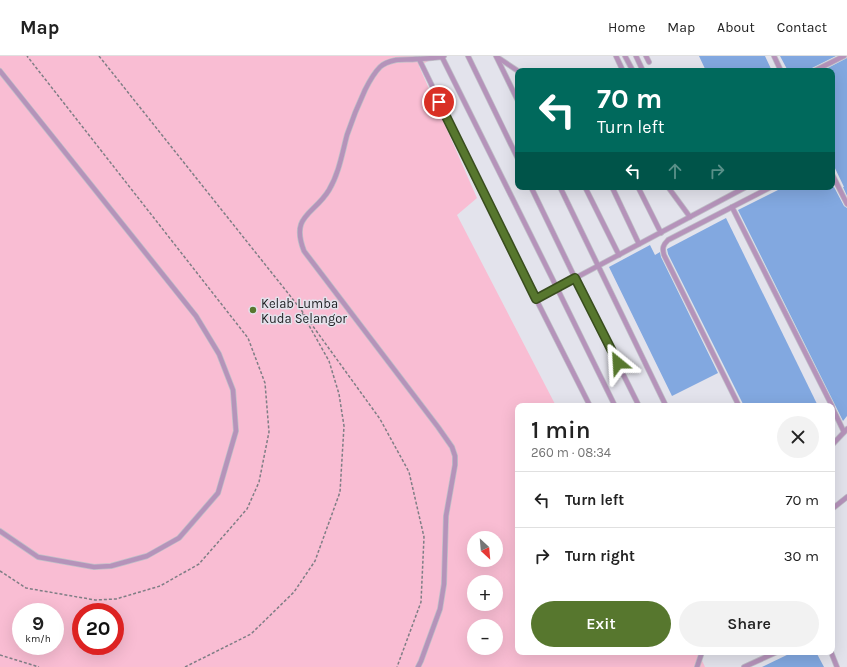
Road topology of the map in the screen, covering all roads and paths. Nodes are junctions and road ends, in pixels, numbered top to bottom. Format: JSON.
{"nodes":[{"id":1,"x":27,"y":56,"type":"edge"},
{"id":2,"x":99,"y":56,"type":"edge"},
{"id":3,"x":468,"y":56,"type":"edge"},
{"id":4,"x":496,"y":56,"type":"edge"},
{"id":5,"x":616,"y":56,"type":"edge"},
{"id":6,"x":625,"y":56,"type":"edge"},
{"id":7,"x":636,"y":56,"type":"edge"},
{"id":8,"x":646,"y":56,"type":"edge"},
{"id":9,"x":774,"y":56,"type":"edge"},
{"id":10,"x":844,"y":56,"type":"edge"},
{"id":11,"x":443,"y":57,"type":"edge"},
{"id":12,"x":419,"y":59,"type":"junction"},
{"id":13,"x":648,"y":62,"type":"dead end"},
{"id":14,"x":622,"y":68,"type":"edge"},
{"id":15,"x":631,"y":68,"type":"edge"},
{"id":16,"x":642,"y":68,"type":"edge"},
{"id":17,"x":780,"y":68,"type":"edge"},
{"id":18,"x":820,"y":68,"type":"edge"},
{"id":19,"x":515,"y":69,"type":"edge"},
{"id":20,"x":0,"y":71,"type":"edge"},
{"id":21,"x":515,"y":95,"type":"edge"},
{"id":22,"x":515,"y":153,"type":"edge"},
{"id":23,"x":835,"y":180,"type":"edge"},
{"id":24,"x":532,"y":190,"type":"edge"},
{"id":25,"x":561,"y":190,"type":"edge"},
{"id":26,"x":586,"y":190,"type":"edge"},
{"id":27,"x":613,"y":190,"type":"edge"},
{"id":28,"x":640,"y":190,"type":"edge"},
{"id":29,"x":670,"y":190,"type":"edge"},
{"id":30,"x":740,"y":190,"type":"edge"},
{"id":31,"x":765,"y":190,"type":"edge"},
{"id":32,"x":847,"y":204,"type":"edge"},
{"id":33,"x":732,"y":208,"type":"junction"},
{"id":34,"x":690,"y":217,"type":"junction"},
{"id":35,"x":661,"y":232,"type":"junction"},
{"id":36,"x":639,"y":244,"type":"junction"},
{"id":37,"x":618,"y":255,"type":"junction"},
{"id":38,"x":598,"y":266,"type":"junction"},
{"id":39,"x":575,"y":278,"type":"junction"},
{"id":40,"x":557,"y":288,"type":"junction"},
{"id":41,"x":536,"y":299,"type":"junction"},
{"id":42,"x":299,"y":307,"type":"junction"},
{"id":43,"x":588,"y":403,"type":"edge"},
{"id":44,"x":614,"y":403,"type":"edge"},
{"id":45,"x":638,"y":403,"type":"edge"},
{"id":46,"x":665,"y":403,"type":"edge"},
{"id":47,"x":738,"y":403,"type":"edge"},
{"id":48,"x":830,"y":403,"type":"edge"},
{"id":49,"x":835,"y":411,"type":"edge"},
{"id":50,"x":846,"y":430,"type":"edge"},
{"id":51,"x":835,"y":442,"type":"edge"},
{"id":52,"x":847,"y":497,"type":"edge"},
{"id":53,"x":837,"y":505,"type":"edge"},
{"id":54,"x":0,"y":531,"type":"edge"},
{"id":55,"x":0,"y":570,"type":"edge"},
{"id":56,"x":0,"y":655,"type":"edge"},
{"id":57,"x":701,"y":655,"type":"edge"},
{"id":58,"x":771,"y":655,"type":"edge"},
{"id":59,"x":832,"y":655,"type":"edge"},
{"id":60,"x":39,"y":667,"type":"edge"},
{"id":61,"x":185,"y":667,"type":"edge"},
{"id":62,"x":397,"y":667,"type":"edge"},
{"id":63,"x":418,"y":667,"type":"edge"},
{"id":64,"x":697,"y":667,"type":"edge"},
{"id":65,"x":745,"y":667,"type":"edge"},
{"id":66,"x":837,"y":667,"type":"edge"}],
"edges":[{"from":1,"to":55,"type":"path"},
{"from":2,"to":42,"type":"path"},
{"from":3,"to":22,"type":"lane"},
{"from":4,"to":19,"type":"lane"},
{"from":4,"to":21,"type":"lane"},
{"from":5,"to":14,"type":"lane"},
{"from":6,"to":15,"type":"lane"},
{"from":7,"to":16,"type":"lane"},
{"from":8,"to":13,"type":"lane"},
{"from":9,"to":17,"type":"lane"},
{"from":10,"to":18,"type":"lane"},
{"from":11,"to":12,"type":"lane"},
{"from":11,"to":40,"type":"lane"},
{"from":12,"to":41,"type":"lane"},
{"from":12,"to":63,"type":"lane"},
{"from":20,"to":54,"type":"lane"},
{"from":23,"to":32,"type":"lane"},
{"from":24,"to":39,"type":"lane"},
{"from":25,"to":38,"type":"lane"},
{"from":26,"to":37,"type":"lane"},
{"from":27,"to":36,"type":"lane"},
{"from":28,"to":35,"type":"lane"},
{"from":29,"to":34,"type":"lane"},
{"from":30,"to":34,"type":"lane"},
{"from":31,"to":33,"type":"lane"},
{"from":33,"to":47,"type":"lane"},
{"from":33,"to":48,"type":"lane"},
{"from":34,"to":35,"type":"lane"},
{"from":35,"to":36,"type":"lane"},
{"from":36,"to":37,"type":"lane"},
{"from":37,"to":38,"type":"lane"},
{"from":38,"to":39,"type":"lane"},
{"from":38,"to":46,"type":"lane"},
{"from":39,"to":40,"type":"lane"},
{"from":39,"to":45,"type":"lane"},
{"from":40,"to":41,"type":"lane"},
{"from":40,"to":44,"type":"lane"},
{"from":41,"to":43,"type":"lane"},
{"from":42,"to":61,"type":"path"},
{"from":42,"to":62,"type":"path"},
{"from":49,"to":50,"type":"lane"},
{"from":50,"to":51,"type":"lane"},
{"from":52,"to":53,"type":"lane"},
{"from":56,"to":60,"type":"path"},
{"from":57,"to":64,"type":"lane"},
{"from":58,"to":65,"type":"lane"},
{"from":59,"to":66,"type":"lane"}]}
